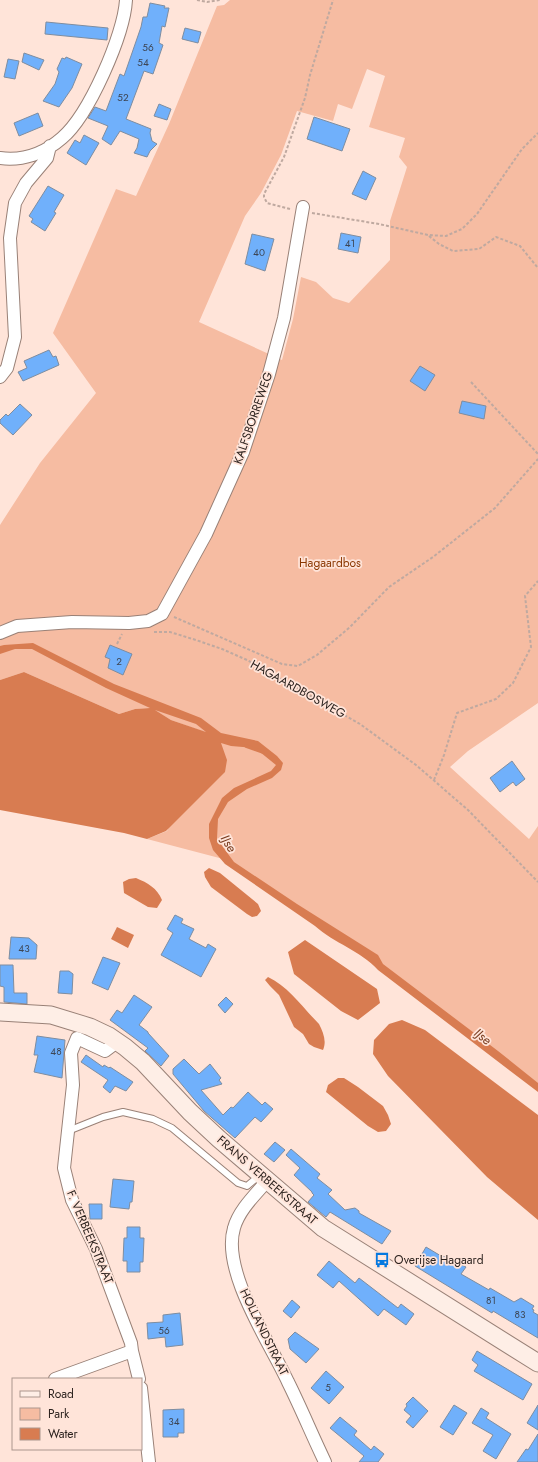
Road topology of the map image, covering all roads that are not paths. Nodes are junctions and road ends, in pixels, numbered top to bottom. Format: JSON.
{"nodes":[{"id":1,"x":126,"y":0,"type":"edge"},
{"id":2,"x":50,"y":146,"type":"junction"},
{"id":3,"x":0,"y":158,"type":"edge"},
{"id":4,"x":303,"y":209,"type":"road end"},
{"id":5,"x":0,"y":377,"type":"edge"},
{"id":6,"x":0,"y":633,"type":"edge"},
{"id":7,"x":0,"y":1012,"type":"edge"},
{"id":8,"x":117,"y":1042,"type":"junction"},
{"id":9,"x":68,"y":1131,"type":"junction"},
{"id":10,"x":263,"y":1178,"type":"junction"},
{"id":11,"x":132,"y":1351,"type":"junction"},
{"id":12,"x":538,"y":1363,"type":"edge"},
{"id":13,"x":58,"y":1378,"type":"edge"},
{"id":14,"x":139,"y":1378,"type":"edge"},
{"id":15,"x":142,"y":1397,"type":"edge"},
{"id":16,"x":149,"y":1462,"type":"edge"},
{"id":17,"x":325,"y":1462,"type":"edge"}],
"edges":[{"from":1,"to":2,"type":"street"},
{"from":2,"to":3,"type":"street"},
{"from":2,"to":5,"type":"street"},
{"from":4,"to":6,"type":"street","name":"KALFSBORREWEG"},
{"from":7,"to":8,"type":"main road","name":"FRANS VERBEEKSTRAAT"},
{"from":8,"to":9,"type":"street","name":"F. VERBEEKSTRAAT"},
{"from":8,"to":10,"type":"main road","name":"FRANS VERBEEKSTRAAT"},
{"from":9,"to":10,"type":"lane"},
{"from":9,"to":11,"type":"street","name":"F. VERBEEKSTRAAT"},
{"from":10,"to":12,"type":"main road","name":"FRANS VERBEEKSTRAAT"},
{"from":10,"to":17,"type":"street","name":"HOLLANDSTRAAT"},
{"from":11,"to":13,"type":"street"},
{"from":11,"to":14,"type":"street","name":"F. VERBEEKSTRAAT"},
{"from":15,"to":16,"type":"street"}]}
